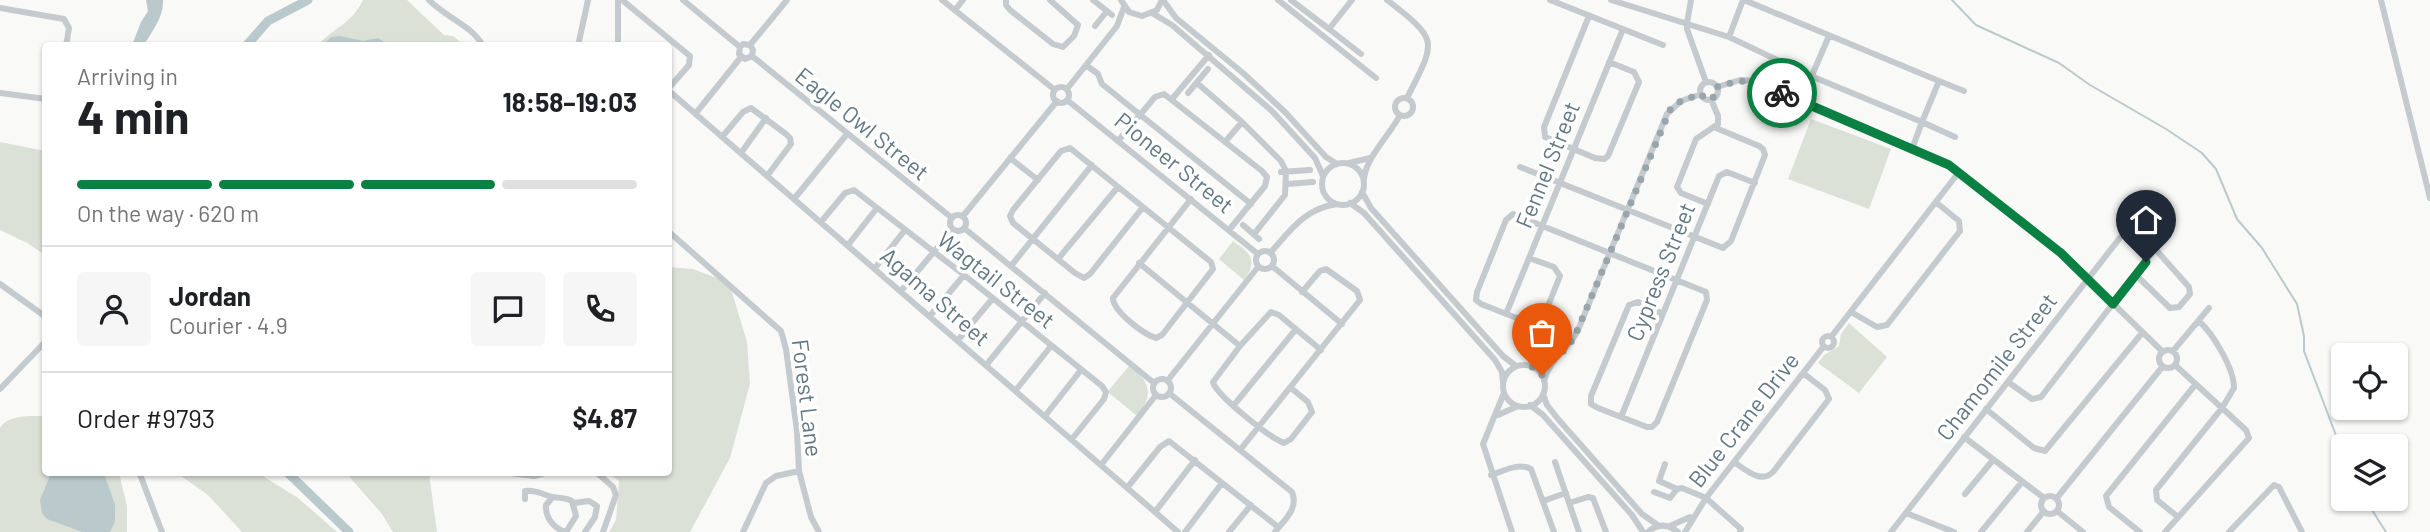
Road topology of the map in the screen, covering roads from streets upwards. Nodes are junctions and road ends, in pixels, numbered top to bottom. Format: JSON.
{"nodes":[{"id":1,"x":429,"y":0,"type":"edge"},
{"id":2,"x":588,"y":0,"type":"edge"},
{"id":3,"x":620,"y":0,"type":"edge"},
{"id":4,"x":683,"y":0,"type":"edge"},
{"id":5,"x":787,"y":0,"type":"edge"},
{"id":6,"x":942,"y":0,"type":"edge"},
{"id":7,"x":963,"y":0,"type":"edge"},
{"id":8,"x":1006,"y":0,"type":"edge"},
{"id":9,"x":1050,"y":0,"type":"edge"},
{"id":10,"x":1093,"y":0,"type":"edge"},
{"id":11,"x":1162,"y":0,"type":"edge"},
{"id":12,"x":1278,"y":0,"type":"edge"},
{"id":13,"x":1292,"y":0,"type":"edge"},
{"id":14,"x":1352,"y":0,"type":"edge"},
{"id":15,"x":1387,"y":0,"type":"edge"},
{"id":16,"x":1550,"y":0,"type":"edge"},
{"id":17,"x":1611,"y":0,"type":"edge"},
{"id":18,"x":1691,"y":0,"type":"edge"},
{"id":19,"x":1743,"y":0,"type":"edge"},
{"id":20,"x":2381,"y":0,"type":"edge"},
{"id":21,"x":1123,"y":3,"type":"edge"},
{"id":22,"x":0,"y":8,"type":"edge"},
{"id":23,"x":955,"y":10,"type":"junction"},
{"id":24,"x":1152,"y":13,"type":"junction"},
{"id":25,"x":1136,"y":16,"type":"junction"},
{"id":26,"x":1589,"y":16,"type":"junction"},
{"id":27,"x":1687,"y":23,"type":"junction"},
{"id":28,"x":1095,"y":26,"type":"dead end"},
{"id":29,"x":1117,"y":26,"type":"junction"},
{"id":30,"x":1329,"y":29,"type":"junction"},
{"id":31,"x":1623,"y":29,"type":"junction"},
{"id":32,"x":1829,"y":36,"type":"junction"},
{"id":33,"x":1729,"y":37,"type":"junction"},
{"id":34,"x":67,"y":42,"type":"edge"},
{"id":35,"x":480,"y":42,"type":"edge"},
{"id":36,"x":579,"y":42,"type":"edge"},
{"id":37,"x":618,"y":42,"type":"edge"},
{"id":38,"x":750,"y":45,"type":"junction"},
{"id":39,"x":1663,"y":45,"type":"dead end"},
{"id":40,"x":740,"y":47,"type":"junction"},
{"id":41,"x":1361,"y":54,"type":"dead end"},
{"id":42,"x":1209,"y":55,"type":"junction"},
{"id":43,"x":752,"y":56,"type":"junction"},
{"id":44,"x":741,"y":57,"type":"junction"},
{"id":45,"x":1609,"y":62,"type":"junction"},
{"id":46,"x":1086,"y":65,"type":"junction"},
{"id":47,"x":1209,"y":69,"type":"dead end"},
{"id":48,"x":1811,"y":76,"type":"junction"},
{"id":49,"x":1376,"y":78,"type":"dead end"},
{"id":50,"x":1939,"y":81,"type":"junction"},
{"id":51,"x":1706,"y":82,"type":"junction"},
{"id":52,"x":1197,"y":83,"type":"junction"},
{"id":53,"x":672,"y":85,"type":"edge"},
{"id":54,"x":1717,"y":87,"type":"junction"},
{"id":55,"x":1067,"y":89,"type":"junction"},
{"id":56,"x":1055,"y":90,"type":"junction"},
{"id":57,"x":1964,"y":91,"type":"dead end"},
{"id":58,"x":0,"y":93,"type":"edge"},
{"id":59,"x":672,"y":93,"type":"edge"},
{"id":60,"x":1188,"y":93,"type":"dead end"},
{"id":61,"x":1701,"y":94,"type":"junction"},
{"id":62,"x":42,"y":98,"type":"edge"},
{"id":63,"x":1172,"y":99,"type":"junction"},
{"id":64,"x":1407,"y":99,"type":"junction"},
{"id":65,"x":1711,"y":99,"type":"junction"},
{"id":66,"x":1067,"y":100,"type":"junction"},
{"id":67,"x":1057,"y":101,"type":"junction"},
{"id":68,"x":1800,"y":103,"type":"junction"},
{"id":69,"x":695,"y":113,"type":"junction"},
{"id":70,"x":1139,"y":115,"type":"junction"},
{"id":71,"x":1400,"y":115,"type":"junction"},
{"id":72,"x":766,"y":118,"type":"junction"},
{"id":73,"x":1242,"y":122,"type":"junction"},
{"id":74,"x":1922,"y":122,"type":"junction"},
{"id":75,"x":1716,"y":128,"type":"junction"},
{"id":76,"x":846,"y":134,"type":"junction"},
{"id":77,"x":722,"y":137,"type":"junction"},
{"id":78,"x":1955,"y":137,"type":"dead end"},
{"id":79,"x":1118,"y":141,"type":"junction"},
{"id":80,"x":1225,"y":142,"type":"junction"},
{"id":81,"x":1912,"y":149,"type":"junction"},
{"id":82,"x":1573,"y":150,"type":"junction"},
{"id":83,"x":741,"y":153,"type":"junction"},
{"id":84,"x":1010,"y":158,"type":"junction"},
{"id":85,"x":1370,"y":158,"type":"junction"},
{"id":86,"x":1337,"y":163,"type":"junction"},
{"id":87,"x":1349,"y":163,"type":"junction"},
{"id":88,"x":1092,"y":165,"type":"junction"},
{"id":89,"x":1520,"y":167,"type":"dead end"},
{"id":90,"x":1310,"y":170,"type":"dead end"},
{"id":91,"x":1283,"y":172,"type":"junction"},
{"id":92,"x":1959,"y":172,"type":"junction"},
{"id":93,"x":767,"y":176,"type":"junction"},
{"id":94,"x":1323,"y":176,"type":"junction"},
{"id":95,"x":1038,"y":180,"type":"junction"},
{"id":96,"x":1363,"y":180,"type":"junction"},
{"id":97,"x":1313,"y":182,"type":"dead end"},
{"id":98,"x":1559,"y":183,"type":"junction"},
{"id":99,"x":1755,"y":183,"type":"junction"},
{"id":100,"x":1287,"y":184,"type":"junction"},
{"id":101,"x":1118,"y":187,"type":"junction"},
{"id":102,"x":1323,"y":191,"type":"junction"},
{"id":103,"x":1362,"y":192,"type":"junction"},
{"id":104,"x":2430,"y":198,"type":"edge"},
{"id":105,"x":794,"y":199,"type":"junction"},
{"id":106,"x":1191,"y":199,"type":"junction"},
{"id":107,"x":1350,"y":203,"type":"junction"},
{"id":108,"x":1251,"y":204,"type":"junction"},
{"id":109,"x":1338,"y":204,"type":"junction"},
{"id":110,"x":1708,"y":204,"type":"junction"},
{"id":111,"x":1937,"y":204,"type":"junction"},
{"id":112,"x":1143,"y":207,"type":"junction"},
{"id":113,"x":877,"y":208,"type":"junction"},
{"id":114,"x":1316,"y":208,"type":"junction"},
{"id":115,"x":1626,"y":210,"type":"junction"},
{"id":116,"x":963,"y":216,"type":"junction"},
{"id":117,"x":951,"y":218,"type":"junction"},
{"id":118,"x":821,"y":222,"type":"junction"},
{"id":119,"x":1543,"y":224,"type":"junction"},
{"id":120,"x":1243,"y":225,"type":"dead end"},
{"id":121,"x":1169,"y":227,"type":"junction"},
{"id":122,"x":964,"y":228,"type":"junction"},
{"id":123,"x":953,"y":229,"type":"junction"},
{"id":124,"x":905,"y":230,"type":"junction"},
{"id":125,"x":1229,"y":230,"type":"junction"},
{"id":126,"x":672,"y":235,"type":"edge"},
{"id":127,"x":1694,"y":237,"type":"junction"},
{"id":128,"x":1032,"y":238,"type":"junction"},
{"id":129,"x":848,"y":245,"type":"junction"},
{"id":130,"x":2155,"y":250,"type":"junction"},
{"id":131,"x":1610,"y":251,"type":"junction"},
{"id":132,"x":933,"y":252,"type":"junction"},
{"id":133,"x":1270,"y":253,"type":"junction"},
{"id":134,"x":1258,"y":254,"type":"junction"},
{"id":135,"x":1529,"y":258,"type":"junction"},
{"id":136,"x":1058,"y":259,"type":"junction"},
{"id":137,"x":1139,"y":263,"type":"junction"},
{"id":138,"x":1011,"y":265,"type":"junction"},
{"id":139,"x":1258,"y":267,"type":"junction"},
{"id":140,"x":1272,"y":267,"type":"junction"},
{"id":141,"x":875,"y":268,"type":"junction"},
{"id":142,"x":964,"y":275,"type":"junction"},
{"id":143,"x":2136,"y":275,"type":"junction"},
{"id":144,"x":1677,"y":279,"type":"junction"},
{"id":145,"x":2088,"y":279,"type":"junction"},
{"id":146,"x":0,"y":284,"type":"edge"},
{"id":147,"x":901,"y":291,"type":"junction"},
{"id":148,"x":1302,"y":292,"type":"junction"},
{"id":149,"x":1045,"y":293,"type":"junction"},
{"id":150,"x":993,"y":298,"type":"junction"},
{"id":151,"x":1186,"y":303,"type":"junction"},
{"id":152,"x":2113,"y":304,"type":"junction"},
{"id":153,"x":2208,"y":308,"type":"dead end"},
{"id":154,"x":1853,"y":309,"type":"junction"},
{"id":155,"x":42,"y":314,"type":"edge"},
{"id":156,"x":1506,"y":314,"type":"junction"},
{"id":157,"x":1662,"y":314,"type":"junction"},
{"id":158,"x":930,"y":316,"type":"junction"},
{"id":159,"x":2199,"y":321,"type":"junction"},
{"id":160,"x":1022,"y":322,"type":"junction"},
{"id":161,"x":1342,"y":324,"type":"junction"},
{"id":162,"x":1213,"y":325,"type":"junction"},
{"id":163,"x":1296,"y":329,"type":"junction"},
{"id":164,"x":2142,"y":333,"type":"junction"},
{"id":165,"x":958,"y":340,"type":"junction"},
{"id":166,"x":42,"y":345,"type":"edge"},
{"id":167,"x":1051,"y":346,"type":"junction"},
{"id":168,"x":1240,"y":346,"type":"junction"},
{"id":169,"x":1321,"y":350,"type":"junction"},
{"id":170,"x":2174,"y":351,"type":"junction"},
{"id":171,"x":2163,"y":352,"type":"junction"},
{"id":172,"x":1552,"y":362,"type":"junction"},
{"id":173,"x":987,"y":364,"type":"junction"},
{"id":174,"x":2175,"y":365,"type":"junction"},
{"id":175,"x":1516,"y":366,"type":"junction"},
{"id":176,"x":1531,"y":366,"type":"junction"},
{"id":177,"x":2163,"y":366,"type":"junction"},
{"id":178,"x":1081,"y":370,"type":"junction"},
{"id":179,"x":1803,"y":373,"type":"junction"},
{"id":180,"x":1168,"y":380,"type":"junction"},
{"id":181,"x":1544,"y":381,"type":"junction"},
{"id":182,"x":2008,"y":382,"type":"junction"},
{"id":183,"x":1154,"y":383,"type":"junction"},
{"id":184,"x":1503,"y":383,"type":"junction"},
{"id":185,"x":2195,"y":385,"type":"junction"},
{"id":186,"x":1291,"y":388,"type":"junction"},
{"id":187,"x":0,"y":389,"type":"edge"},
{"id":188,"x":1016,"y":390,"type":"junction"},
{"id":189,"x":1169,"y":393,"type":"junction"},
{"id":190,"x":1504,"y":393,"type":"junction"},
{"id":191,"x":1543,"y":394,"type":"junction"},
{"id":192,"x":1156,"y":395,"type":"junction"},
{"id":193,"x":1234,"y":405,"type":"junction"},
{"id":194,"x":1530,"y":405,"type":"junction"},
{"id":195,"x":1518,"y":406,"type":"junction"},
{"id":196,"x":2222,"y":408,"type":"junction"},
{"id":197,"x":1986,"y":409,"type":"junction"},
{"id":198,"x":1045,"y":416,"type":"junction"},
{"id":199,"x":1496,"y":416,"type":"junction"},
{"id":200,"x":1621,"y":417,"type":"junction"},
{"id":201,"x":1259,"y":426,"type":"junction"},
{"id":202,"x":1964,"y":437,"type":"junction"},
{"id":203,"x":1072,"y":439,"type":"junction"},
{"id":204,"x":1240,"y":450,"type":"junction"},
{"id":205,"x":1195,"y":460,"type":"junction"},
{"id":206,"x":1993,"y":460,"type":"junction"},
{"id":207,"x":1555,"y":462,"type":"dead end"},
{"id":208,"x":1734,"y":462,"type":"junction"},
{"id":209,"x":1665,"y":464,"type":"dead end"},
{"id":210,"x":1101,"y":465,"type":"junction"},
{"id":211,"x":799,"y":471,"type":"junction"},
{"id":212,"x":1491,"y":475,"type":"junction"},
{"id":213,"x":141,"y":476,"type":"edge"},
{"id":214,"x":601,"y":476,"type":"edge"},
{"id":215,"x":2022,"y":482,"type":"junction"},
{"id":216,"x":1222,"y":483,"type":"junction"},
{"id":217,"x":1127,"y":488,"type":"junction"},
{"id":218,"x":1677,"y":489,"type":"junction"},
{"id":219,"x":1654,"y":492,"type":"dead end"},
{"id":220,"x":1566,"y":493,"type":"junction"},
{"id":221,"x":1965,"y":494,"type":"dead end"},
{"id":222,"x":552,"y":498,"type":"junction"},
{"id":223,"x":1706,"y":498,"type":"junction"},
{"id":224,"x":2044,"y":498,"type":"junction"},
{"id":225,"x":525,"y":499,"type":"dead end"},
{"id":226,"x":2056,"y":499,"type":"junction"},
{"id":227,"x":1543,"y":501,"type":"junction"},
{"id":228,"x":574,"y":503,"type":"junction"},
{"id":229,"x":1569,"y":503,"type":"junction"},
{"id":230,"x":1251,"y":505,"type":"junction"},
{"id":231,"x":2044,"y":511,"type":"junction"},
{"id":232,"x":2057,"y":511,"type":"junction"},
{"id":233,"x":1155,"y":512,"type":"junction"},
{"id":234,"x":1906,"y":513,"type":"junction"},
{"id":235,"x":1693,"y":515,"type":"junction"},
{"id":236,"x":2178,"y":517,"type":"junction"},
{"id":237,"x":1659,"y":526,"type":"junction"},
{"id":238,"x":1670,"y":526,"type":"junction"},
{"id":239,"x":1277,"y":530,"type":"edge"},
{"id":240,"x":2079,"y":531,"type":"edge"},
{"id":241,"x":162,"y":532,"type":"edge"},
{"id":242,"x":566,"y":532,"type":"edge"},
{"id":243,"x":584,"y":532,"type":"edge"},
{"id":244,"x":603,"y":532,"type":"edge"},
{"id":245,"x":743,"y":532,"type":"edge"},
{"id":246,"x":819,"y":532,"type":"edge"},
{"id":247,"x":1178,"y":532,"type":"edge"},
{"id":248,"x":1185,"y":532,"type":"edge"},
{"id":249,"x":1229,"y":532,"type":"edge"},
{"id":250,"x":1512,"y":532,"type":"edge"},
{"id":251,"x":1554,"y":532,"type":"edge"},
{"id":252,"x":1579,"y":532,"type":"edge"},
{"id":253,"x":1606,"y":532,"type":"edge"},
{"id":254,"x":1645,"y":532,"type":"edge"},
{"id":255,"x":1678,"y":532,"type":"edge"},
{"id":256,"x":1685,"y":532,"type":"edge"},
{"id":257,"x":1740,"y":532,"type":"edge"},
{"id":258,"x":1891,"y":532,"type":"edge"},
{"id":259,"x":1954,"y":532,"type":"edge"},
{"id":260,"x":1981,"y":532,"type":"edge"},
{"id":261,"x":2027,"y":532,"type":"edge"},
{"id":262,"x":2140,"y":532,"type":"edge"},
{"id":263,"x":2165,"y":532,"type":"edge"},
{"id":264,"x":2229,"y":532,"type":"edge"},
{"id":265,"x":2302,"y":532,"type":"edge"}],
"edges":[{"from":1,"to":35,"type":"street"},
{"from":2,"to":36,"type":"street"},
{"from":3,"to":37,"type":"street"},
{"from":3,"to":53,"type":"street"},
{"from":4,"to":40,"type":"street"},
{"from":5,"to":38,"type":"street"},
{"from":6,"to":23,"type":"street"},
{"from":7,"to":23,"type":"street"},
{"from":8,"to":9,"type":"street"},
{"from":10,"to":28,"type":"street"},
{"from":11,"to":24,"type":"street"},
{"from":11,"to":86,"type":"street"},
{"from":12,"to":49,"type":"street"},
{"from":13,"to":30,"type":"street"},
{"from":14,"to":30,"type":"street"},
{"from":15,"to":64,"type":"street"},
{"from":16,"to":26,"type":"street"},
{"from":17,"to":27,"type":"street"},
{"from":18,"to":27,"type":"street"},
{"from":19,"to":32,"type":"street"},
{"from":19,"to":33,"type":"street"},
{"from":20,"to":104,"type":"street"},
{"from":21,"to":25,"type":"street"},
{"from":21,"to":29,"type":"street"},
{"from":22,"to":34,"type":"street"},
{"from":23,"to":56,"type":"street"},
{"from":24,"to":25,"type":"street"},
{"from":24,"to":42,"type":"street"},
{"from":25,"to":29,"type":"street"},
{"from":26,"to":31,"type":"street"},
{"from":26,"to":82,"type":"street"},
{"from":27,"to":33,"type":"street"},
{"from":27,"to":51,"type":"street"},
{"from":29,"to":46,"type":"street"},
{"from":30,"to":41,"type":"street"},
{"from":31,"to":39,"type":"street"},
{"from":31,"to":45,"type":"street","name":"Fennel Street"},
{"from":32,"to":48,"type":"street"},
{"from":32,"to":50,"type":"street"},
{"from":33,"to":48,"type":"street"},
{"from":38,"to":40,"type":"street"},
{"from":38,"to":43,"type":"street"},
{"from":40,"to":44,"type":"street"},
{"from":42,"to":63,"type":"street"},
{"from":42,"to":94,"type":"street"},
{"from":43,"to":44,"type":"street"},
{"from":43,"to":76,"type":"street","name":"Eagle Owl Street"},
{"from":44,"to":69,"type":"street"},
{"from":45,"to":82,"type":"street","name":"Fennel Street"},
{"from":45,"to":82,"type":"street"},
{"from":46,"to":55,"type":"street"},
{"from":46,"to":70,"type":"street"},
{"from":47,"to":52,"type":"street"},
{"from":48,"to":68,"type":"street"},
{"from":48,"to":74,"type":"street"},
{"from":50,"to":57,"type":"street"},
{"from":50,"to":74,"type":"street"},
{"from":51,"to":54,"type":"street"},
{"from":51,"to":61,"type":"street"},
{"from":52,"to":60,"type":"street"},
{"from":52,"to":73,"type":"street"},
{"from":54,"to":65,"type":"street"},
{"from":54,"to":68,"type":"street"},
{"from":55,"to":56,"type":"street"},
{"from":55,"to":66,"type":"street"},
{"from":56,"to":67,"type":"street"},
{"from":58,"to":62,"type":"street"},
{"from":59,"to":69,"type":"street","name":"Agama Street"},
{"from":61,"to":65,"type":"street"},
{"from":61,"to":115,"type":"street"},
{"from":63,"to":70,"type":"street"},
{"from":63,"to":80,"type":"street"},
{"from":64,"to":71,"type":"street"},
{"from":64,"to":71,"type":"street"},
{"from":65,"to":75,"type":"street"},
{"from":66,"to":67,"type":"street"},
{"from":66,"to":79,"type":"street","name":"Pioneer Street"},
{"from":67,"to":84,"type":"street"},
{"from":68,"to":81,"type":"street"},
{"from":69,"to":77,"type":"street","name":"Agama Street"},
{"from":70,"to":79,"type":"street"},
{"from":70,"to":108,"type":"street"},
{"from":71,"to":85,"type":"street"},
{"from":72,"to":77,"type":"street"},
{"from":72,"to":83,"type":"street"},
{"from":72,"to":93,"type":"street"},
{"from":73,"to":80,"type":"street"},
{"from":73,"to":91,"type":"street"},
{"from":74,"to":78,"type":"street"},
{"from":74,"to":81,"type":"street"},
{"from":75,"to":99,"type":"street"},
{"from":75,"to":110,"type":"street"},
{"from":76,"to":105,"type":"street"},
{"from":76,"to":117,"type":"street","name":"Eagle Owl Street"},
{"from":77,"to":83,"type":"street","name":"Agama Street"},
{"from":79,"to":106,"type":"street","name":"Pioneer Street"},
{"from":80,"to":108,"type":"street"},
{"from":81,"to":92,"type":"street"},
{"from":82,"to":98,"type":"street","name":"Fennel Street"},
{"from":83,"to":93,"type":"street","name":"Agama Street"},
{"from":84,"to":95,"type":"street"},
{"from":84,"to":116,"type":"street"},
{"from":85,"to":87,"type":"street"},
{"from":85,"to":96,"type":"street"},
{"from":86,"to":87,"type":"street"},
{"from":86,"to":94,"type":"street"},
{"from":87,"to":96,"type":"street"},
{"from":88,"to":95,"type":"street"},
{"from":88,"to":101,"type":"street"},
{"from":88,"to":128,"type":"street"},
{"from":89,"to":98,"type":"street"},
{"from":90,"to":91,"type":"street"},
{"from":91,"to":100,"type":"street"},
{"from":92,"to":111,"type":"street"},
{"from":92,"to":145,"type":"street"},
{"from":93,"to":105,"type":"street","name":"Agama Street"},
{"from":94,"to":102,"type":"street"},
{"from":95,"to":128,"type":"street"},
{"from":96,"to":103,"type":"street"},
{"from":97,"to":100,"type":"street"},
{"from":98,"to":115,"type":"street"},
{"from":98,"to":119,"type":"street","name":"Fennel Street"},
{"from":99,"to":110,"type":"street","name":"Cypress Street"},
{"from":99,"to":127,"type":"street"},
{"from":100,"to":120,"type":"street"},
{"from":101,"to":112,"type":"street"},
{"from":101,"to":136,"type":"street"},
{"from":102,"to":109,"type":"street"},
{"from":102,"to":114,"type":"street"},
{"from":103,"to":107,"type":"street"},
{"from":103,"to":175,"type":"street"},
{"from":105,"to":118,"type":"street","name":"Agama Street"},
{"from":106,"to":121,"type":"street"},
{"from":106,"to":125,"type":"street","name":"Pioneer Street"},
{"from":107,"to":109,"type":"street"},
{"from":107,"to":184,"type":"street"},
{"from":108,"to":125,"type":"street"},
{"from":109,"to":114,"type":"street"},
{"from":110,"to":127,"type":"street","name":"Cypress Street"},
{"from":111,"to":154,"type":"street"},
{"from":111,"to":154,"type":"street"},
{"from":112,"to":121,"type":"street"},
{"from":112,"to":136,"type":"street"},
{"from":113,"to":118,"type":"street","name":"Wagtail Street"},
{"from":113,"to":124,"type":"street","name":"Wagtail Street"},
{"from":113,"to":129,"type":"street"},
{"from":114,"to":133,"type":"street"},
{"from":115,"to":127,"type":"street"},
{"from":115,"to":131,"type":"street"},
{"from":116,"to":117,"type":"street"},
{"from":116,"to":122,"type":"street"},
{"from":117,"to":123,"type":"street"},
{"from":118,"to":129,"type":"street","name":"Agama Street"},
{"from":119,"to":131,"type":"street"},
{"from":119,"to":135,"type":"street","name":"Fennel Street"},
{"from":119,"to":156,"type":"street"},
{"from":121,"to":137,"type":"street"},
{"from":121,"to":151,"type":"street"},
{"from":122,"to":123,"type":"street"},
{"from":122,"to":138,"type":"street"},
{"from":123,"to":132,"type":"street"},
{"from":124,"to":132,"type":"street","name":"Wagtail Street"},
{"from":124,"to":141,"type":"street"},
{"from":125,"to":134,"type":"street","name":"Pioneer Street"},
{"from":126,"to":211,"type":"street","name":"Forest Lane"},
{"from":127,"to":144,"type":"street","name":"Cypress Street"},
{"from":128,"to":136,"type":"street"},
{"from":128,"to":138,"type":"street"},
{"from":129,"to":141,"type":"street","name":"Agama Street"},
{"from":130,"to":143,"type":"street"},
{"from":130,"to":143,"type":"street"},
{"from":130,"to":145,"type":"street","name":"Chamomile Street"},
{"from":131,"to":144,"type":"street"},
{"from":131,"to":172,"type":"street"},
{"from":132,"to":142,"type":"street","name":"Wagtail Street"},
{"from":132,"to":147,"type":"street"},
{"from":133,"to":134,"type":"street"},
{"from":133,"to":140,"type":"street"},
{"from":134,"to":139,"type":"street"},
{"from":135,"to":156,"type":"street","name":"Fennel Street"},
{"from":135,"to":156,"type":"street"},
{"from":137,"to":151,"type":"street"},
{"from":137,"to":151,"type":"street"},
{"from":138,"to":149,"type":"street"},
{"from":139,"to":140,"type":"street"},
{"from":139,"to":162,"type":"street"},
{"from":140,"to":148,"type":"street"},
{"from":141,"to":147,"type":"street","name":"Agama Street"},
{"from":142,"to":150,"type":"street","name":"Wagtail Street"},
{"from":142,"to":158,"type":"street"},
{"from":143,"to":152,"type":"street"},
{"from":144,"to":157,"type":"street","name":"Cypress Street"},
{"from":144,"to":200,"type":"street"},
{"from":145,"to":152,"type":"street"},
{"from":145,"to":182,"type":"street","name":"Chamomile Street"},
{"from":146,"to":155,"type":"street"},
{"from":147,"to":158,"type":"street","name":"Agama Street"},
{"from":148,"to":161,"type":"street"},
{"from":148,"to":161,"type":"street"},
{"from":149,"to":160,"type":"street"},
{"from":149,"to":183,"type":"street"},
{"from":150,"to":160,"type":"street","name":"Wagtail Street"},
{"from":150,"to":165,"type":"street"},
{"from":151,"to":162,"type":"street"},
{"from":152,"to":164,"type":"street"},
{"from":152,"to":182,"type":"street"},
{"from":153,"to":159,"type":"street"},
{"from":154,"to":179,"type":"street","name":"Blue Crane Drive"},
{"from":157,"to":200,"type":"street","name":"Cypress Street"},
{"from":157,"to":200,"type":"street"},
{"from":158,"to":165,"type":"street","name":"Agama Street"},
{"from":159,"to":170,"type":"street"},
{"from":159,"to":196,"type":"street"},
{"from":160,"to":167,"type":"street","name":"Wagtail Street"},
{"from":160,"to":173,"type":"street"},
{"from":161,"to":169,"type":"street"},
{"from":162,"to":168,"type":"street"},
{"from":162,"to":180,"type":"street"},
{"from":163,"to":168,"type":"street"},
{"from":163,"to":169,"type":"street"},
{"from":163,"to":193,"type":"street"},
{"from":164,"to":171,"type":"street"},
{"from":164,"to":197,"type":"street"},
{"from":165,"to":173,"type":"street","name":"Agama Street"},
{"from":166,"to":187,"type":"street"},
{"from":167,"to":178,"type":"street","name":"Wagtail Street"},
{"from":167,"to":188,"type":"street"},
{"from":168,"to":193,"type":"street"},
{"from":169,"to":186,"type":"street"},
{"from":170,"to":171,"type":"street"},
{"from":170,"to":174,"type":"street"},
{"from":171,"to":177,"type":"street"},
{"from":172,"to":176,"type":"street"},
{"from":172,"to":181,"type":"street"},
{"from":173,"to":188,"type":"street","name":"Agama Street"},
{"from":174,"to":177,"type":"street"},
{"from":174,"to":185,"type":"street"},
{"from":175,"to":176,"type":"street"},
{"from":175,"to":184,"type":"street"},
{"from":176,"to":181,"type":"street"},
{"from":177,"to":226,"type":"street"},
{"from":178,"to":198,"type":"street"},
{"from":178,"to":203,"type":"street","name":"Wagtail Street"},
{"from":179,"to":208,"type":"street","name":"Blue Crane Drive"},
{"from":179,"to":208,"type":"street"},
{"from":180,"to":183,"type":"street"},
{"from":180,"to":189,"type":"street"},
{"from":181,"to":191,"type":"street"},
{"from":182,"to":197,"type":"street","name":"Chamomile Street"},
{"from":183,"to":192,"type":"street"},
{"from":184,"to":190,"type":"street"},
{"from":185,"to":196,"type":"street"},
{"from":185,"to":262,"type":"street"},
{"from":186,"to":201,"type":"street"},
{"from":186,"to":201,"type":"street"},
{"from":188,"to":198,"type":"street","name":"Agama Street"},
{"from":189,"to":192,"type":"street"},
{"from":189,"to":204,"type":"street"},
{"from":190,"to":195,"type":"street"},
{"from":190,"to":199,"type":"street"},
{"from":191,"to":194,"type":"street"},
{"from":191,"to":237,"type":"street"},
{"from":192,"to":210,"type":"street"},
{"from":193,"to":201,"type":"street"},
{"from":194,"to":195,"type":"street"},
{"from":194,"to":254,"type":"street"},
{"from":195,"to":199,"type":"street"},
{"from":196,"to":236,"type":"street"},
{"from":196,"to":236,"type":"street"},
{"from":197,"to":202,"type":"street","name":"Chamomile Street"},
{"from":198,"to":203,"type":"street","name":"Agama Street"},
{"from":199,"to":212,"type":"street"},
{"from":201,"to":204,"type":"street"},
{"from":202,"to":206,"type":"street"},
{"from":202,"to":234,"type":"street","name":"Chamomile Street"},
{"from":203,"to":210,"type":"street","name":"Agama Street"},
{"from":204,"to":239,"type":"street"},
{"from":205,"to":216,"type":"street"},
{"from":205,"to":217,"type":"street"},
{"from":205,"to":233,"type":"street"},
{"from":206,"to":215,"type":"street"},
{"from":206,"to":221,"type":"street"},
{"from":207,"to":220,"type":"street"},
{"from":208,"to":223,"type":"street","name":"Blue Crane Drive"},
{"from":209,"to":218,"type":"street"},
{"from":210,"to":217,"type":"street","name":"Agama Street"},
{"from":211,"to":245,"type":"street"},
{"from":211,"to":246,"type":"street","name":"Forest Lane"},
{"from":212,"to":227,"type":"street"},
{"from":212,"to":250,"type":"street"},
{"from":213,"to":241,"type":"street"},
{"from":214,"to":244,"type":"street"},
{"from":215,"to":224,"type":"street"},
{"from":215,"to":260,"type":"street"},
{"from":216,"to":230,"type":"street"},
{"from":216,"to":248,"type":"street"},
{"from":217,"to":233,"type":"street","name":"Agama Street"},
{"from":218,"to":219,"type":"street"},
{"from":218,"to":223,"type":"street"},
{"from":220,"to":227,"type":"street"},
{"from":220,"to":229,"type":"street"},
{"from":222,"to":225,"type":"street"},
{"from":222,"to":228,"type":"street"},
{"from":222,"to":242,"type":"street"},
{"from":223,"to":235,"type":"street","name":"Blue Crane Drive"},
{"from":223,"to":257,"type":"street"},
{"from":224,"to":226,"type":"street"},
{"from":224,"to":231,"type":"street"},
{"from":226,"to":232,"type":"street"},
{"from":227,"to":251,"type":"street"},
{"from":228,"to":242,"type":"street"},
{"from":228,"to":243,"type":"street"},
{"from":229,"to":252,"type":"street"},
{"from":229,"to":253,"type":"street"},
{"from":230,"to":239,"type":"street"},
{"from":230,"to":249,"type":"street"},
{"from":231,"to":232,"type":"street"},
{"from":231,"to":261,"type":"street"},
{"from":232,"to":240,"type":"street"},
{"from":233,"to":247,"type":"street","name":"Agama Street"},
{"from":234,"to":258,"type":"street","name":"Chamomile Street"},
{"from":234,"to":259,"type":"street"},
{"from":235,"to":238,"type":"street","name":"Blue Crane Drive"},
{"from":235,"to":256,"type":"street","name":"Blue Crane Drive"},
{"from":236,"to":263,"type":"street"},
{"from":237,"to":238,"type":"street"},
{"from":237,"to":254,"type":"street"},
{"from":238,"to":255,"type":"street"},
{"from":264,"to":265,"type":"street"}]}
